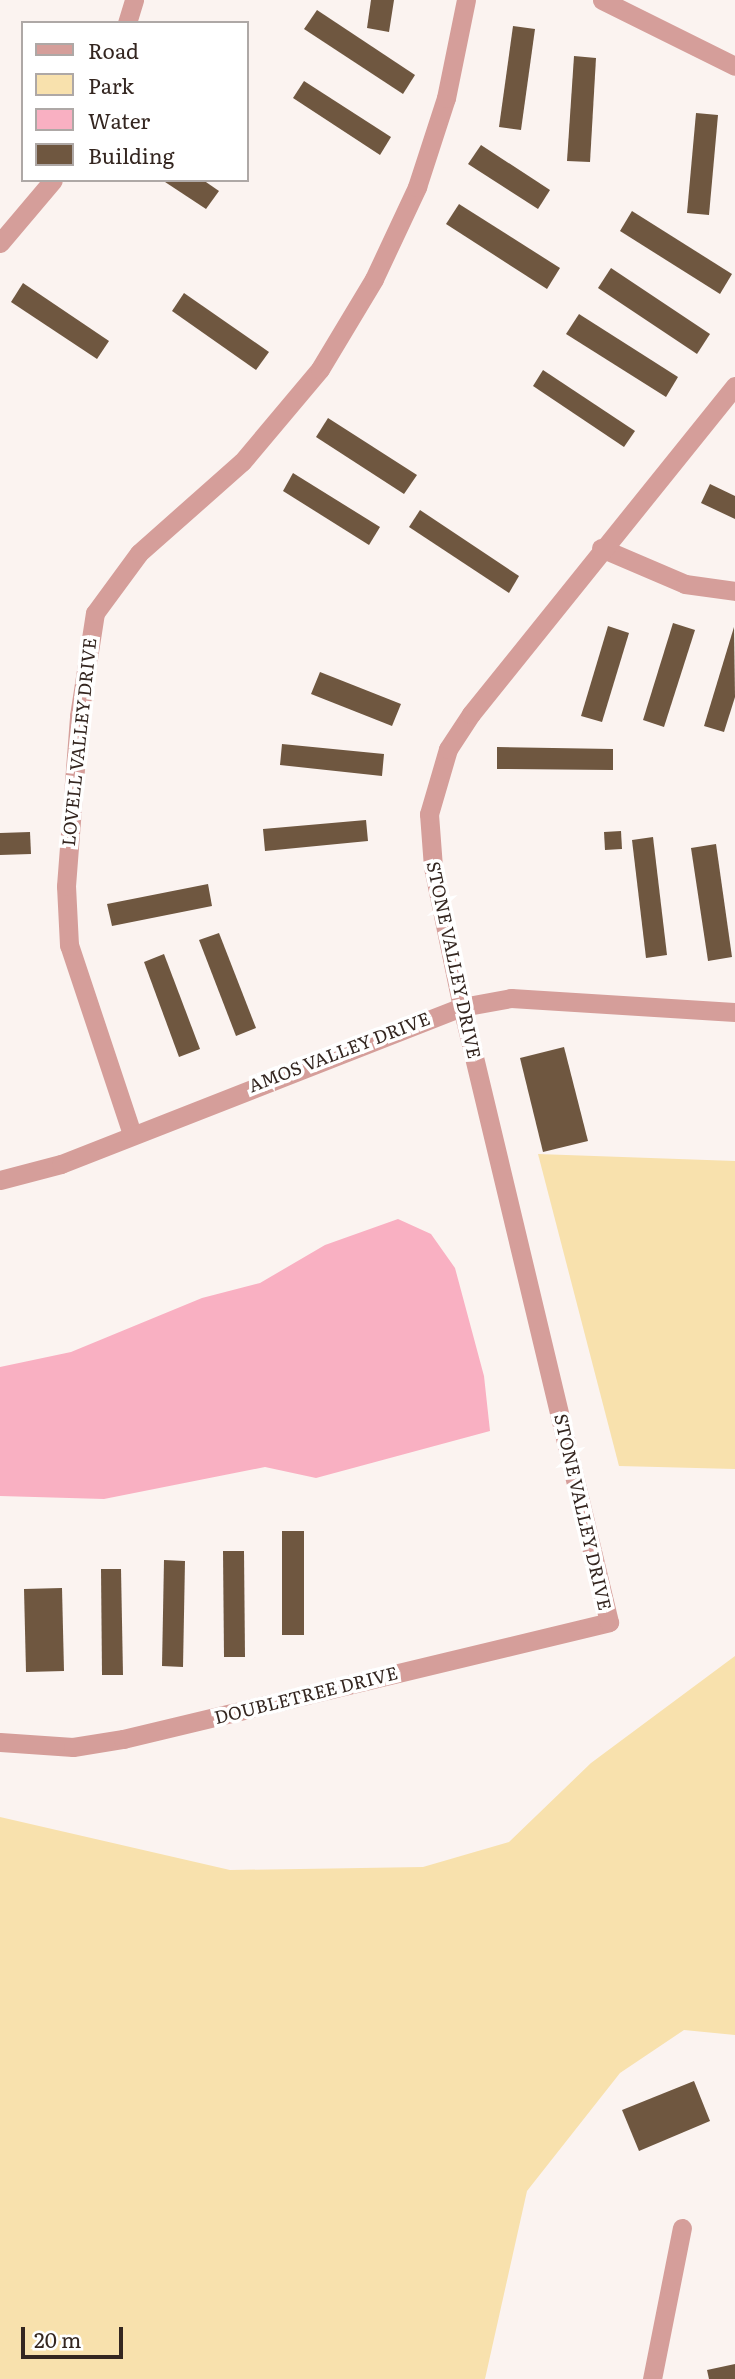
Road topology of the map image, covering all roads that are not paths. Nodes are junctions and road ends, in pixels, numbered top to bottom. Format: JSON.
{"nodes":[{"id":1,"x":134,"y":0,"type":"edge"},
{"id":2,"x":466,"y":0,"type":"edge"},
{"id":3,"x":602,"y":0,"type":"edge"},
{"id":4,"x":128,"y":21,"type":"edge"},
{"id":5,"x":735,"y":66,"type":"edge"},
{"id":6,"x":51,"y":182,"type":"edge"},
{"id":7,"x":0,"y":243,"type":"edge"},
{"id":8,"x":735,"y":386,"type":"edge"},
{"id":9,"x":601,"y":548,"type":"junction"},
{"id":10,"x":735,"y":591,"type":"edge"},
{"id":11,"x":462,"y":1007,"type":"junction"},
{"id":12,"x":735,"y":1012,"type":"edge"},
{"id":13,"x":132,"y":1134,"type":"junction"},
{"id":14,"x":0,"y":1180,"type":"edge"},
{"id":15,"x":608,"y":1622,"type":"joint"},
{"id":16,"x":0,"y":1742,"type":"edge"},
{"id":17,"x":682,"y":2228,"type":"dead end"},
{"id":18,"x":652,"y":2379,"type":"edge"}],
"edges":[{"from":1,"to":4,"type":"street"},
{"from":2,"to":13,"type":"street","name":"LOVELL VALLEY DRIVE"},
{"from":3,"to":5,"type":"street"},
{"from":6,"to":7,"type":"street"},
{"from":8,"to":9,"type":"street","name":"STONE VALLEY DRIVE"},
{"from":9,"to":10,"type":"street"},
{"from":9,"to":11,"type":"street","name":"STONE VALLEY DRIVE"},
{"from":11,"to":12,"type":"street","name":"AMOS VALLEY DRIVE"},
{"from":11,"to":13,"type":"street","name":"AMOS VALLEY DRIVE"},
{"from":11,"to":15,"type":"street","name":"STONE VALLEY DRIVE"},
{"from":13,"to":14,"type":"street","name":"AMOS VALLEY DRIVE"},
{"from":15,"to":16,"type":"street","name":"DOUBLETREE DRIVE"},
{"from":17,"to":18,"type":"street"}]}
